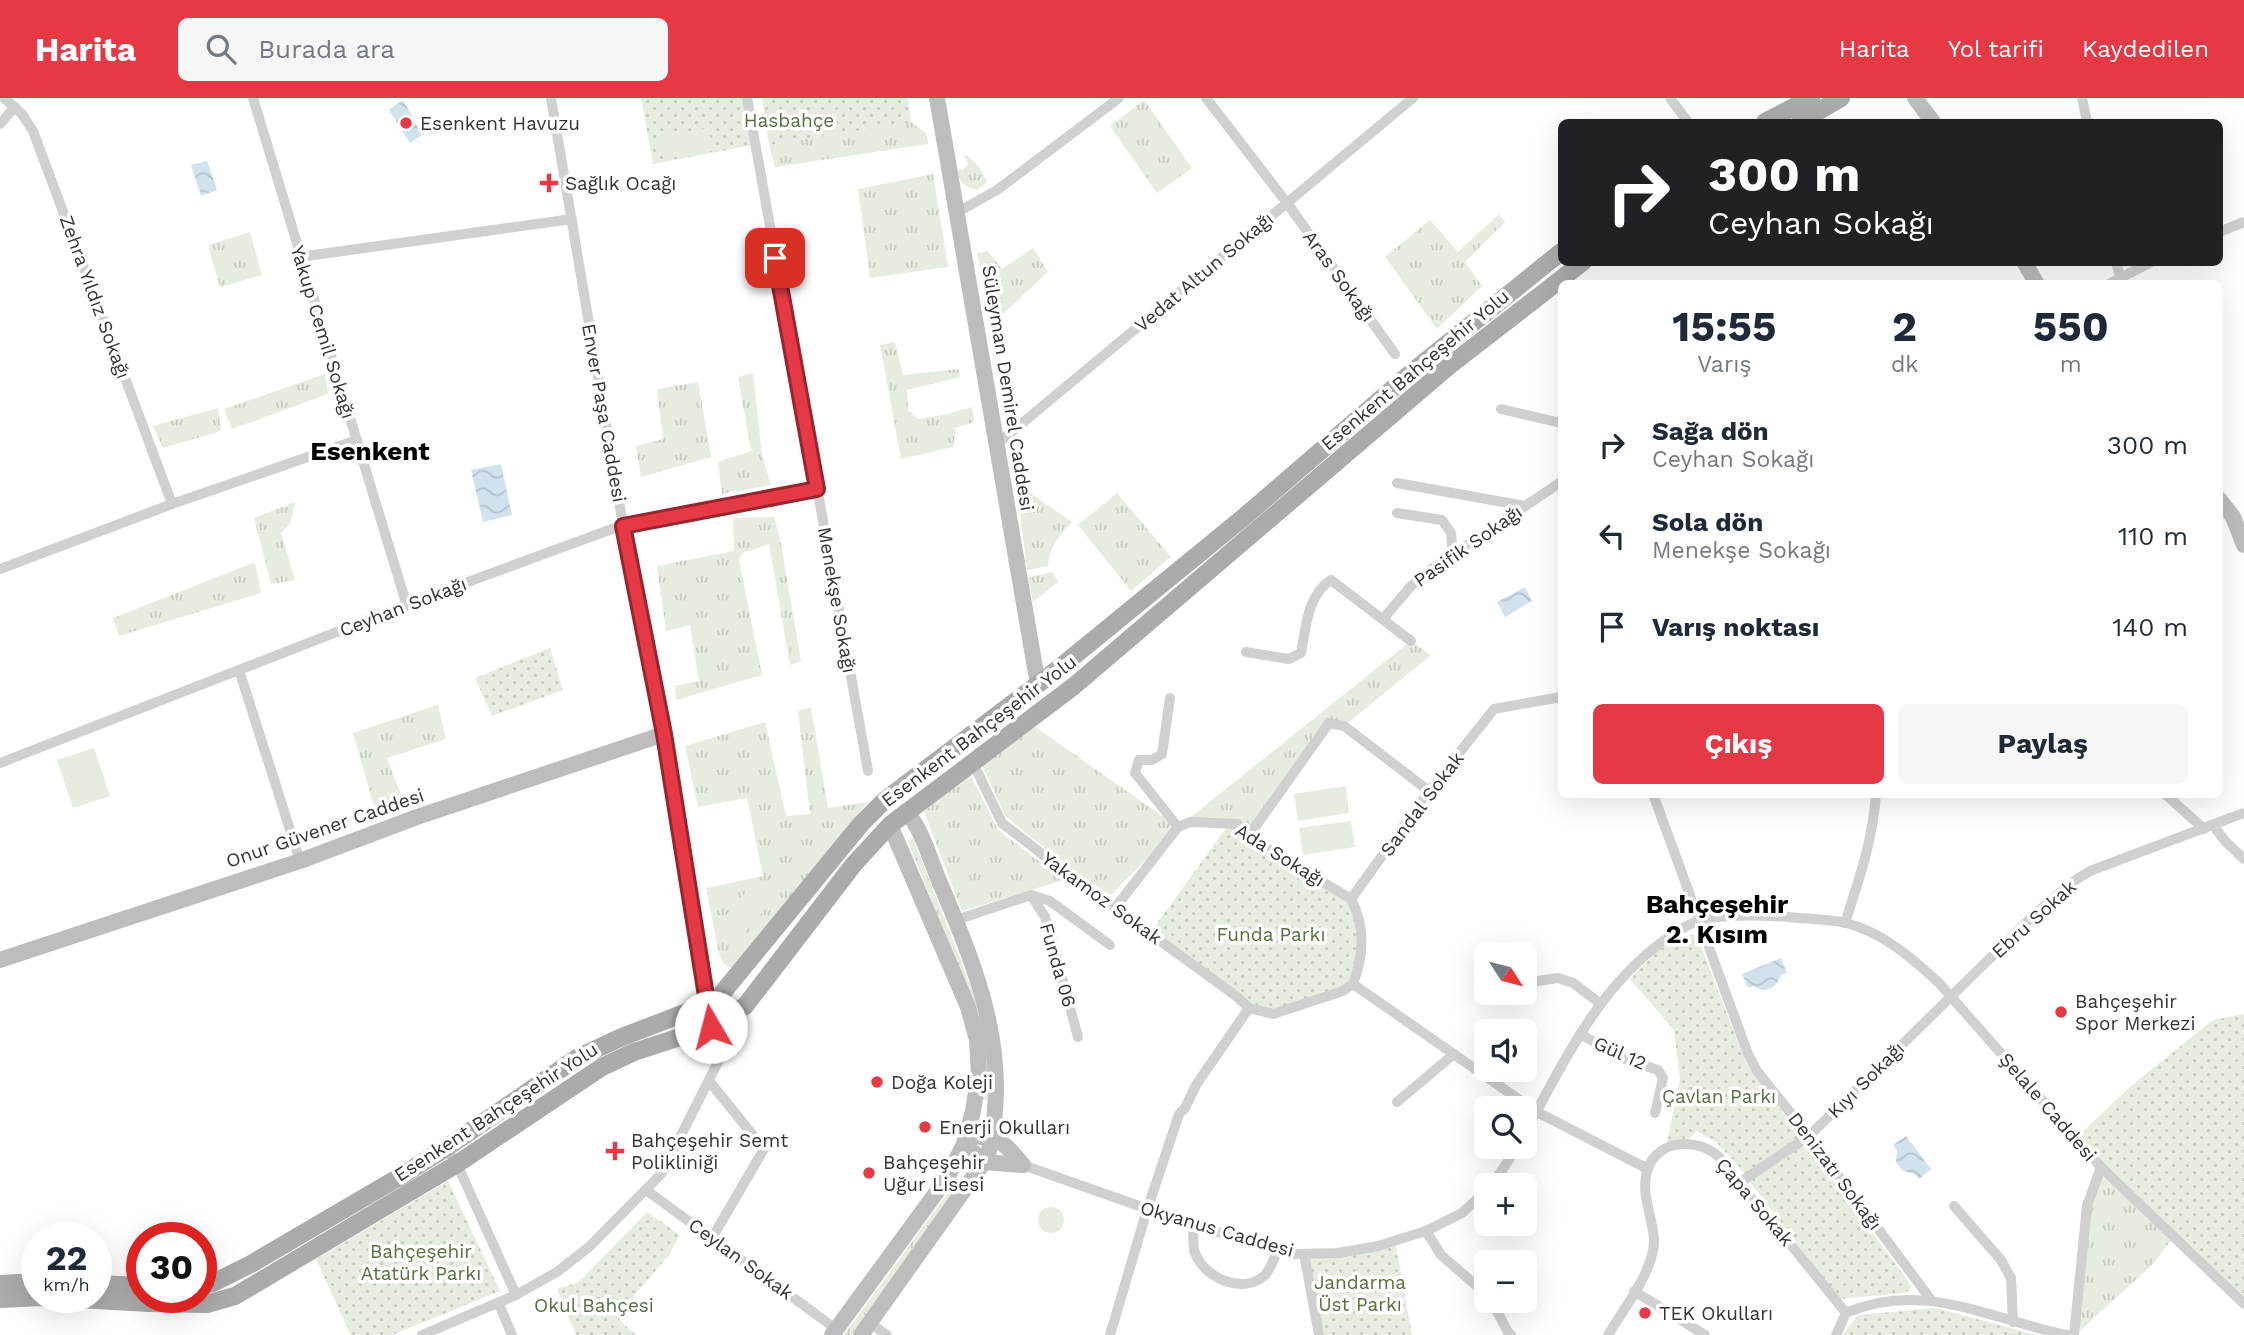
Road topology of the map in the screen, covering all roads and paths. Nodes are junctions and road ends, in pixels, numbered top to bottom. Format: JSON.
{"nodes":[{"id":1,"x":4,"y":98,"type":"edge"},
{"id":2,"x":253,"y":98,"type":"edge"},
{"id":3,"x":551,"y":98,"type":"edge"},
{"id":4,"x":747,"y":98,"type":"edge"},
{"id":5,"x":937,"y":98,"type":"edge"},
{"id":6,"x":1119,"y":98,"type":"edge"},
{"id":7,"x":1206,"y":98,"type":"edge"},
{"id":8,"x":1413,"y":98,"type":"edge"},
{"id":9,"x":1670,"y":98,"type":"edge"},
{"id":10,"x":1811,"y":98,"type":"edge"},
{"id":11,"x":1841,"y":98,"type":"edge"},
{"id":12,"x":2082,"y":98,"type":"edge"},
{"id":13,"x":1920,"y":100,"type":"edge"},
{"id":14,"x":15,"y":107,"type":"junction"},
{"id":15,"x":1686,"y":119,"type":"edge"},
{"id":16,"x":1772,"y":119,"type":"edge"},
{"id":17,"x":1805,"y":119,"type":"edge"},
{"id":18,"x":1931,"y":119,"type":"edge"},
{"id":19,"x":2086,"y":119,"type":"edge"},
{"id":20,"x":0,"y":124,"type":"edge"},
{"id":21,"x":1287,"y":203,"type":"junction"},
{"id":22,"x":958,"y":212,"type":"junction"},
{"id":23,"x":572,"y":219,"type":"junction"},
{"id":24,"x":2244,"y":222,"type":"edge"},
{"id":25,"x":2223,"y":230,"type":"edge"},
{"id":26,"x":1558,"y":254,"type":"edge"},
{"id":27,"x":300,"y":257,"type":"junction"},
{"id":28,"x":1541,"y":266,"type":"junction"},
{"id":29,"x":1579,"y":266,"type":"edge"},
{"id":30,"x":2117,"y":266,"type":"edge"},
{"id":31,"x":2143,"y":266,"type":"edge"},
{"id":32,"x":2120,"y":277,"type":"junction"},
{"id":33,"x":1565,"y":280,"type":"edge"},
{"id":34,"x":2115,"y":280,"type":"edge"},
{"id":35,"x":1558,"y":287,"type":"edge"},
{"id":36,"x":1395,"y":354,"type":"dead end"},
{"id":37,"x":1501,"y":410,"type":"dead end"},
{"id":38,"x":1558,"y":422,"type":"edge"},
{"id":39,"x":358,"y":440,"type":"junction"},
{"id":40,"x":996,"y":445,"type":"junction"},
{"id":41,"x":1397,"y":483,"type":"dead end"},
{"id":42,"x":1558,"y":484,"type":"edge"},
{"id":43,"x":817,"y":489,"type":"junction"},
{"id":44,"x":2223,"y":503,"type":"edge"},
{"id":45,"x":172,"y":504,"type":"junction"},
{"id":46,"x":1525,"y":506,"type":"junction"},
{"id":47,"x":1397,"y":513,"type":"dead end"},
{"id":48,"x":2239,"y":517,"type":"edge"},
{"id":49,"x":623,"y":526,"type":"junction"},
{"id":50,"x":2244,"y":545,"type":"edge"},
{"id":51,"x":1453,"y":555,"type":"junction"},
{"id":52,"x":0,"y":569,"type":"edge"},
{"id":53,"x":407,"y":606,"type":"junction"},
{"id":54,"x":1383,"y":620,"type":"junction"},
{"id":55,"x":1411,"y":641,"type":"dead end"},
{"id":56,"x":1246,"y":652,"type":"dead end"},
{"id":57,"x":239,"y":670,"type":"junction"},
{"id":58,"x":1038,"y":685,"type":"junction"},
{"id":59,"x":1066,"y":692,"type":"junction"},
{"id":60,"x":1170,"y":698,"type":"dead end"},
{"id":61,"x":1558,"y":698,"type":"edge"},
{"id":62,"x":1032,"y":717,"type":"junction"},
{"id":63,"x":664,"y":734,"type":"junction"},
{"id":64,"x":0,"y":762,"type":"edge"},
{"id":65,"x":976,"y":769,"type":"dead end"},
{"id":66,"x":868,"y":771,"type":"dead end"},
{"id":67,"x":1429,"y":791,"type":"junction"},
{"id":68,"x":1654,"y":798,"type":"edge"},
{"id":69,"x":1876,"y":798,"type":"edge"},
{"id":70,"x":2170,"y":798,"type":"edge"},
{"id":71,"x":884,"y":801,"type":"junction"},
{"id":72,"x":906,"y":811,"type":"junction"},
{"id":73,"x":2244,"y":813,"type":"edge"},
{"id":74,"x":890,"y":825,"type":"junction"},
{"id":75,"x":1178,"y":827,"type":"junction"},
{"id":76,"x":2208,"y":827,"type":"junction"},
{"id":77,"x":1248,"y":837,"type":"junction"},
{"id":78,"x":2244,"y":859,"type":"edge"},
{"id":79,"x":300,"y":861,"type":"junction"},
{"id":80,"x":1031,"y":895,"type":"junction"},
{"id":81,"x":1350,"y":899,"type":"junction"},
{"id":82,"x":1115,"y":908,"type":"junction"},
{"id":83,"x":956,"y":920,"type":"junction"},
{"id":84,"x":1698,"y":921,"type":"junction"},
{"id":85,"x":1845,"y":923,"type":"junction"},
{"id":86,"x":1110,"y":945,"type":"dead end"},
{"id":87,"x":0,"y":960,"type":"edge"},
{"id":88,"x":1537,"y":981,"type":"edge"},
{"id":89,"x":1353,"y":984,"type":"junction"},
{"id":90,"x":1952,"y":996,"type":"junction"},
{"id":91,"x":1601,"y":1004,"type":"junction"},
{"id":92,"x":745,"y":1006,"type":"junction"},
{"id":93,"x":1249,"y":1009,"type":"junction"},
{"id":94,"x":710,"y":1016,"type":"junction"},
{"id":95,"x":1923,"y":1024,"type":"joint"},
{"id":96,"x":1580,"y":1034,"type":"junction"},
{"id":97,"x":1079,"y":1037,"type":"dead end"},
{"id":98,"x":722,"y":1054,"type":"junction"},
{"id":99,"x":1454,"y":1054,"type":"junction"},
{"id":100,"x":710,"y":1082,"type":"junction"},
{"id":101,"x":1513,"y":1096,"type":"edge"},
{"id":102,"x":1397,"y":1102,"type":"dead end"},
{"id":103,"x":1537,"y":1110,"type":"edge"},
{"id":104,"x":1537,"y":1113,"type":"edge"},
{"id":105,"x":1656,"y":1113,"type":"dead end"},
{"id":106,"x":1809,"y":1136,"type":"junction"},
{"id":107,"x":993,"y":1137,"type":"junction"},
{"id":108,"x":965,"y":1140,"type":"junction"},
{"id":109,"x":446,"y":1148,"type":"junction"},
{"id":110,"x":984,"y":1162,"type":"junction"},
{"id":111,"x":457,"y":1164,"type":"junction"},
{"id":112,"x":1023,"y":1165,"type":"junction"},
{"id":113,"x":2101,"y":1167,"type":"junction"},
{"id":114,"x":1648,"y":1169,"type":"junction"},
{"id":115,"x":1739,"y":1183,"type":"junction"},
{"id":116,"x":646,"y":1190,"type":"junction"},
{"id":117,"x":1474,"y":1202,"type":"edge"},
{"id":118,"x":1954,"y":1206,"type":"dead end"},
{"id":119,"x":1147,"y":1210,"type":"junction"},
{"id":120,"x":1193,"y":1225,"type":"junction"},
{"id":121,"x":1426,"y":1231,"type":"junction"},
{"id":122,"x":712,"y":1238,"type":"junction"},
{"id":123,"x":1278,"y":1250,"type":"junction"},
{"id":124,"x":1304,"y":1254,"type":"junction"},
{"id":125,"x":217,"y":1281,"type":"edge"},
{"id":126,"x":21,"y":1283,"type":"edge"},
{"id":127,"x":0,"y":1284,"type":"edge"},
{"id":128,"x":1474,"y":1284,"type":"edge"},
{"id":129,"x":1634,"y":1292,"type":"junction"},
{"id":130,"x":516,"y":1295,"type":"junction"},
{"id":131,"x":0,"y":1299,"type":"edge"},
{"id":132,"x":1932,"y":1301,"type":"junction"},
{"id":133,"x":499,"y":1304,"type":"junction"},
{"id":134,"x":2244,"y":1304,"type":"edge"},
{"id":135,"x":1497,"y":1313,"type":"edge"},
{"id":136,"x":1846,"y":1313,"type":"junction"},
{"id":137,"x":2013,"y":1322,"type":"junction"},
{"id":138,"x":865,"y":1329,"type":"edge"},
{"id":139,"x":834,"y":1332,"type":"edge"},
{"id":140,"x":422,"y":1335,"type":"edge"},
{"id":141,"x":512,"y":1335,"type":"edge"},
{"id":142,"x":887,"y":1335,"type":"edge"},
{"id":143,"x":1110,"y":1335,"type":"edge"},
{"id":144,"x":1319,"y":1335,"type":"edge"},
{"id":145,"x":1511,"y":1335,"type":"edge"},
{"id":146,"x":1608,"y":1335,"type":"edge"},
{"id":147,"x":1704,"y":1335,"type":"edge"},
{"id":148,"x":1836,"y":1335,"type":"edge"},
{"id":149,"x":2067,"y":1335,"type":"edge"},
{"id":150,"x":2074,"y":1335,"type":"edge"}],
"edges":[{"from":1,"to":14,"type":"street","name":"Zehra Yıldız Sokağı"},
{"from":2,"to":27,"type":"street","name":"Yakup Cemil Sokağı"},
{"from":3,"to":23,"type":"street","name":"Enver Paşa Caddesi"},
{"from":4,"to":43,"type":"street","name":"Menekşe Sokağı"},
{"from":5,"to":22,"type":"main road","name":"Süleyman Demirel Caddesi"},
{"from":6,"to":22,"type":"street"},
{"from":7,"to":21,"type":"street","name":"Aras Sokağı"},
{"from":8,"to":21,"type":"street","name":"Vedat Altun Sokağı"},
{"from":9,"to":15,"type":"street"},
{"from":10,"to":16,"type":"main road"},
{"from":11,"to":17,"type":"main road"},
{"from":12,"to":19,"type":"street"},
{"from":13,"to":18,"type":"main road"},
{"from":14,"to":20,"type":"street"},
{"from":14,"to":45,"type":"street","name":"Zehra Yıldız Sokağı"},
{"from":21,"to":36,"type":"street","name":"Aras Sokağı"},
{"from":21,"to":40,"type":"street","name":"Vedat Altun Sokağı"},
{"from":22,"to":40,"type":"main road","name":"Süleyman Demirel Caddesi"},
{"from":23,"to":27,"type":"street"},
{"from":23,"to":49,"type":"street","name":"Enver Paşa Caddesi"},
{"from":24,"to":25,"type":"street"},
{"from":26,"to":28,"type":"main road","name":"Esenkent Bahçeşehir Yolu"},
{"from":27,"to":39,"type":"street","name":"Yakup Cemil Sokağı"},
{"from":28,"to":35,"type":"main road"},
{"from":28,"to":58,"type":"main road","name":"Esenkent Bahçeşehir Yolu"},
{"from":29,"to":33,"type":"main road","name":"Esenkent Bahçeşehir Yolu"},
{"from":30,"to":32,"type":"street"},
{"from":31,"to":32,"type":"street"},
{"from":32,"to":34,"type":"street"},
{"from":35,"to":59,"type":"main road","name":"Esenkent Bahçeşehir Yolu"},
{"from":37,"to":38,"type":"street"},
{"from":39,"to":45,"type":"street"},
{"from":39,"to":53,"type":"street","name":"Yakup Cemil Sokağı"},
{"from":40,"to":58,"type":"main road","name":"Süleyman Demirel Caddesi"},
{"from":41,"to":46,"type":"street"},
{"from":42,"to":46,"type":"street","name":"Pasifik Sokağı"},
{"from":43,"to":49,"type":"street","name":"Ceyhan Sokağı"},
{"from":43,"to":66,"type":"street","name":"Menekşe Sokağı"},
{"from":44,"to":48,"type":"main road"},
{"from":45,"to":52,"type":"street"},
{"from":46,"to":51,"type":"street","name":"Pasifik Sokağı"},
{"from":47,"to":51,"type":"street"},
{"from":48,"to":50,"type":"main road"},
{"from":49,"to":53,"type":"street","name":"Ceyhan Sokağı"},
{"from":49,"to":63,"type":"street","name":"Enver Paşa Caddesi"},
{"from":51,"to":54,"type":"street","name":"Pasifik Sokağı"},
{"from":53,"to":57,"type":"street","name":"Ceyhan Sokağı"},
{"from":54,"to":55,"type":"street"},
{"from":54,"to":56,"type":"street"},
{"from":57,"to":64,"type":"street","name":"Ceyhan Sokağı"},
{"from":57,"to":79,"type":"street"},
{"from":58,"to":59,"type":"main road"},
{"from":58,"to":62,"type":"main road"},
{"from":58,"to":71,"type":"main road","name":"Esenkent Bahçeşehir Yolu"},
{"from":59,"to":62,"type":"main road","name":"Esenkent Bahçeşehir Yolu"},
{"from":60,"to":75,"type":"street"},
{"from":61,"to":67,"type":"street","name":"Sandal Sokak"},
{"from":62,"to":72,"type":"main road","name":"Esenkent Bahçeşehir Yolu"},
{"from":63,"to":79,"type":"main road","name":"Onur Güvener Caddesi"},
{"from":63,"to":94,"type":"street","name":"Enver Paşa Caddesi"},
{"from":65,"to":82,"type":"street","name":"Yakamoz Sokak"},
{"from":67,"to":77,"type":"street"},
{"from":67,"to":81,"type":"street","name":"Sandal Sokak"},
{"from":68,"to":84,"type":"street","name":"Denizatı Sokağı"},
{"from":69,"to":85,"type":"street"},
{"from":70,"to":76,"type":"street"},
{"from":71,"to":72,"type":"main road"},
{"from":71,"to":74,"type":"main road"},
{"from":71,"to":94,"type":"main road","name":"Esenkent Bahçeşehir Yolu"},
{"from":72,"to":74,"type":"main road","name":"Esenkent Bahçeşehir Yolu"},
{"from":72,"to":83,"type":"main road"},
{"from":73,"to":76,"type":"street","name":"Ebru Sokak"},
{"from":74,"to":92,"type":"main road","name":"Esenkent Bahçeşehir Yolu"},
{"from":74,"to":108,"type":"main road"},
{"from":75,"to":77,"type":"street","name":"Ada Sokağı"},
{"from":75,"to":82,"type":"street"},
{"from":76,"to":78,"type":"street"},
{"from":76,"to":90,"type":"street","name":"Ebru Sokak"},
{"from":77,"to":81,"type":"street","name":"Ada Sokağı"},
{"from":79,"to":87,"type":"main road","name":"Onur Güvener Caddesi"},
{"from":80,"to":83,"type":"street"},
{"from":80,"to":86,"type":"street","name":"Funda 06"},
{"from":80,"to":97,"type":"street","name":"Funda 06"},
{"from":81,"to":89,"type":"street"},
{"from":82,"to":93,"type":"street","name":"Yakamoz Sokak"},
{"from":83,"to":107,"type":"main road"},
{"from":84,"to":85,"type":"street"},
{"from":84,"to":91,"type":"street"},
{"from":84,"to":106,"type":"street","name":"Denizatı Sokağı"},
{"from":85,"to":90,"type":"street","name":"Şelale Caddesi"},
{"from":88,"to":91,"type":"street"},
{"from":89,"to":93,"type":"street"},
{"from":89,"to":99,"type":"street"},
{"from":90,"to":95,"type":"street","name":"Ebru Sokak"},
{"from":90,"to":113,"type":"street","name":"Şelale Caddesi"},
{"from":91,"to":96,"type":"street"},
{"from":92,"to":94,"type":"main road","name":"Esenkent Bahçeşehir Yolu"},
{"from":92,"to":98,"type":"street"},
{"from":93,"to":119,"type":"street"},
{"from":94,"to":98,"type":"street","name":"Enver Paşa Caddesi"},
{"from":94,"to":109,"type":"main road","name":"Esenkent Bahçeşehir Yolu"},
{"from":94,"to":111,"type":"main road","name":"Esenkent Bahçeşehir Yolu"},
{"from":95,"to":106,"type":"street","name":"Kıyı Sokağı"},
{"from":96,"to":103,"type":"street"},
{"from":96,"to":105,"type":"street","name":"Gül 12"},
{"from":98,"to":100,"type":"street"},
{"from":99,"to":101,"type":"street"},
{"from":99,"to":102,"type":"street"},
{"from":100,"to":116,"type":"street"},
{"from":100,"to":122,"type":"street"},
{"from":104,"to":114,"type":"street"},
{"from":106,"to":115,"type":"street","name":"Kıyı Sokağı"},
{"from":106,"to":132,"type":"street","name":"Denizatı Sokağı"},
{"from":107,"to":108,"type":"main road"},
{"from":107,"to":110,"type":"main road"},
{"from":107,"to":112,"type":"main road"},
{"from":108,"to":110,"type":"main road"},
{"from":108,"to":139,"type":"main road"},
{"from":109,"to":111,"type":"street"},
{"from":109,"to":125,"type":"main road","name":"Esenkent Bahçeşehir Yolu"},
{"from":110,"to":112,"type":"main road"},
{"from":110,"to":138,"type":"main road"},
{"from":111,"to":130,"type":"street"},
{"from":111,"to":131,"type":"main road","name":"Esenkent Bahçeşehir Yolu"},
{"from":112,"to":119,"type":"street","name":"Okyanus Caddesi"},
{"from":113,"to":134,"type":"street","name":"Şelale Caddesi"},
{"from":113,"to":150,"type":"street"},
{"from":114,"to":115,"type":"street","name":"Çapa Sokak"},
{"from":114,"to":129,"type":"street"},
{"from":115,"to":136,"type":"street","name":"Çapa Sokak"},
{"from":116,"to":122,"type":"street","name":"Ceylan Sokak"},
{"from":116,"to":130,"type":"street"},
{"from":117,"to":121,"type":"street","name":"Okyanus Caddesi"},
{"from":118,"to":137,"type":"street"},
{"from":119,"to":120,"type":"street","name":"Okyanus Caddesi"},
{"from":119,"to":143,"type":"street"},
{"from":120,"to":123,"type":"street","name":"Okyanus Caddesi"},
{"from":120,"to":123,"type":"street"},
{"from":121,"to":124,"type":"street","name":"Okyanus Caddesi"},
{"from":121,"to":128,"type":"street"},
{"from":122,"to":139,"type":"street","name":"Ceylan Sokak"},
{"from":123,"to":124,"type":"street","name":"Okyanus Caddesi"},
{"from":124,"to":144,"type":"street"},
{"from":126,"to":127,"type":"main road"},
{"from":129,"to":146,"type":"street"},
{"from":129,"to":147,"type":"street"},
{"from":130,"to":133,"type":"street"},
{"from":132,"to":136,"type":"street"},
{"from":132,"to":137,"type":"street"},
{"from":133,"to":140,"type":"street"},
{"from":133,"to":141,"type":"street"},
{"from":135,"to":145,"type":"street"},
{"from":136,"to":148,"type":"street"},
{"from":137,"to":149,"type":"street"},
{"from":138,"to":142,"type":"street"}]}
